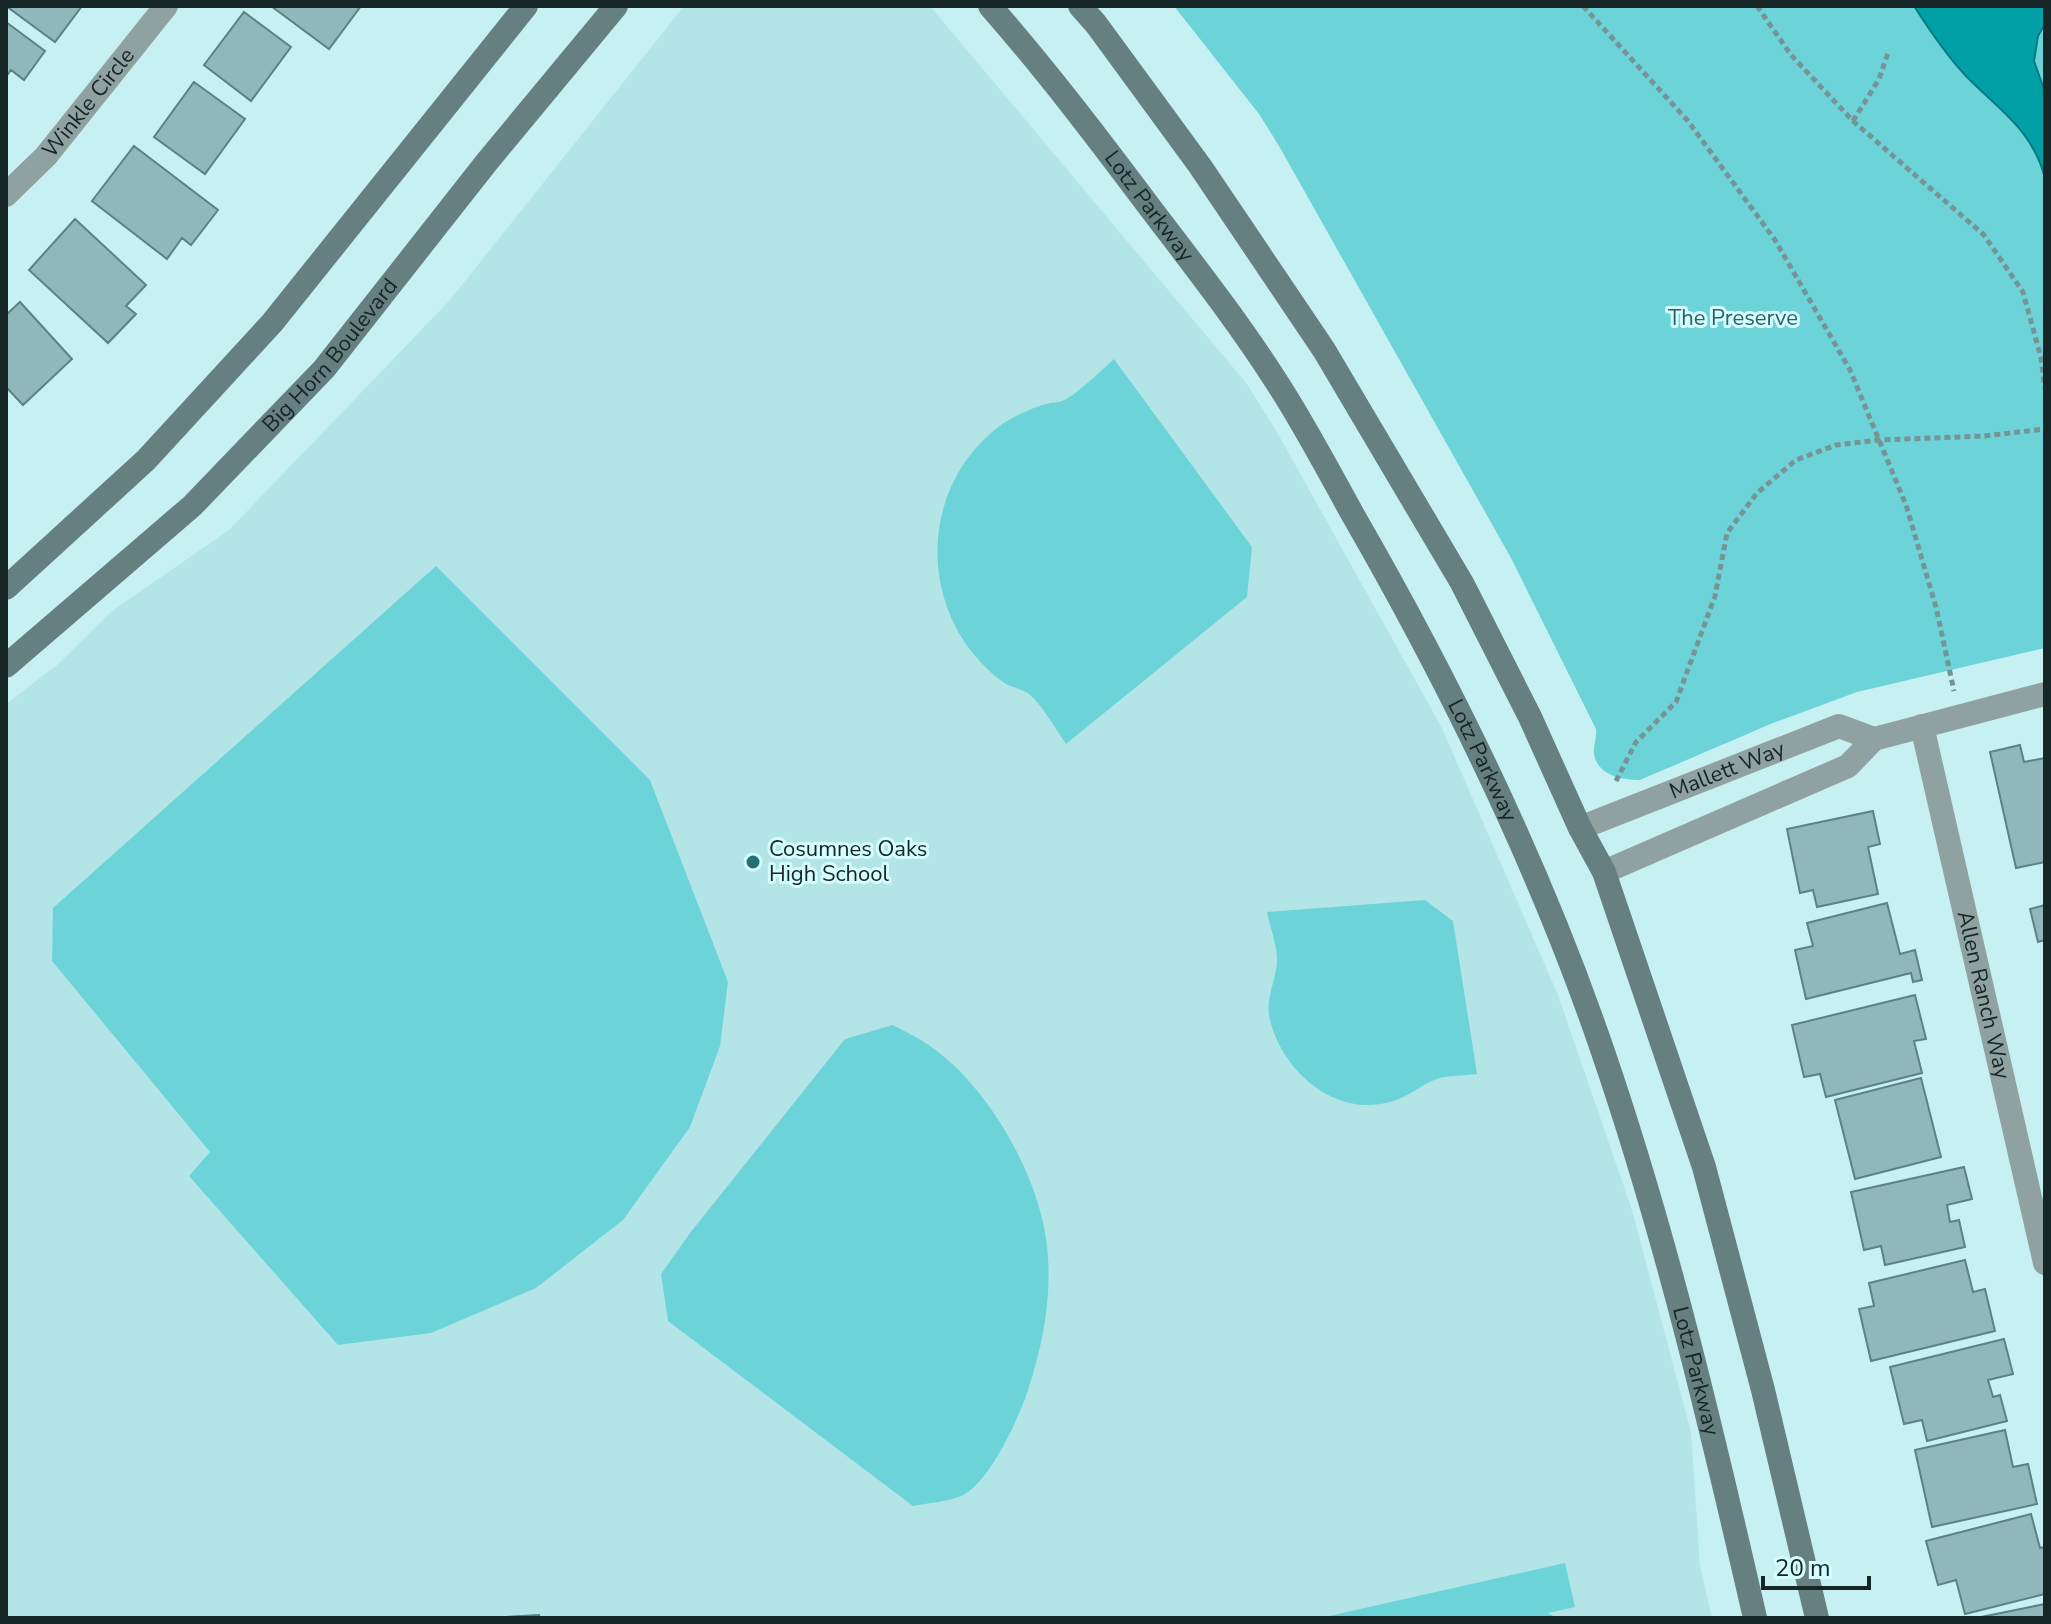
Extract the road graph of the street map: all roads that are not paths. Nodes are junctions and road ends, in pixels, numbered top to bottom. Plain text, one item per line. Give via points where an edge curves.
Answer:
1 (166, 6) edge
2 (526, 6) edge
3 (616, 6) edge
4 (990, 6) edge
5 (1080, 6) edge
6 (6, 195) edge
7 (6, 588) edge
8 (6, 666) edge
9 (2045, 694) edge
10 (1922, 726) junction
11 (1874, 739) junction
12 (1580, 828) junction
13 (1604, 872) junction
14 (2045, 1263) edge
15 (1755, 1618) edge
16 (1817, 1618) edge

1 - 6 street, Winkle Circle via 46,156
2 - 7 street via 272,323 146,460
3 - 8 street, Big Horn Boulevard via 324,369 192,506
4 - 15 street, Lotz Parkway via 1055,82 1278,384 1410,613 1476,744 1530,863 1595,1030 1647,1184
5 - 12 street via 1200,166 1324,350 1462,583
9 - 10 street, Mallett Way
10 - 11 street, Mallett Way
10 - 14 street, Allen Ranch Way
11 - 12 street, Mallett Way via 1839,726
11 - 13 street, Mallett Way via 1848,766
12 - 13 street
13 - 16 street via 1704,1167

